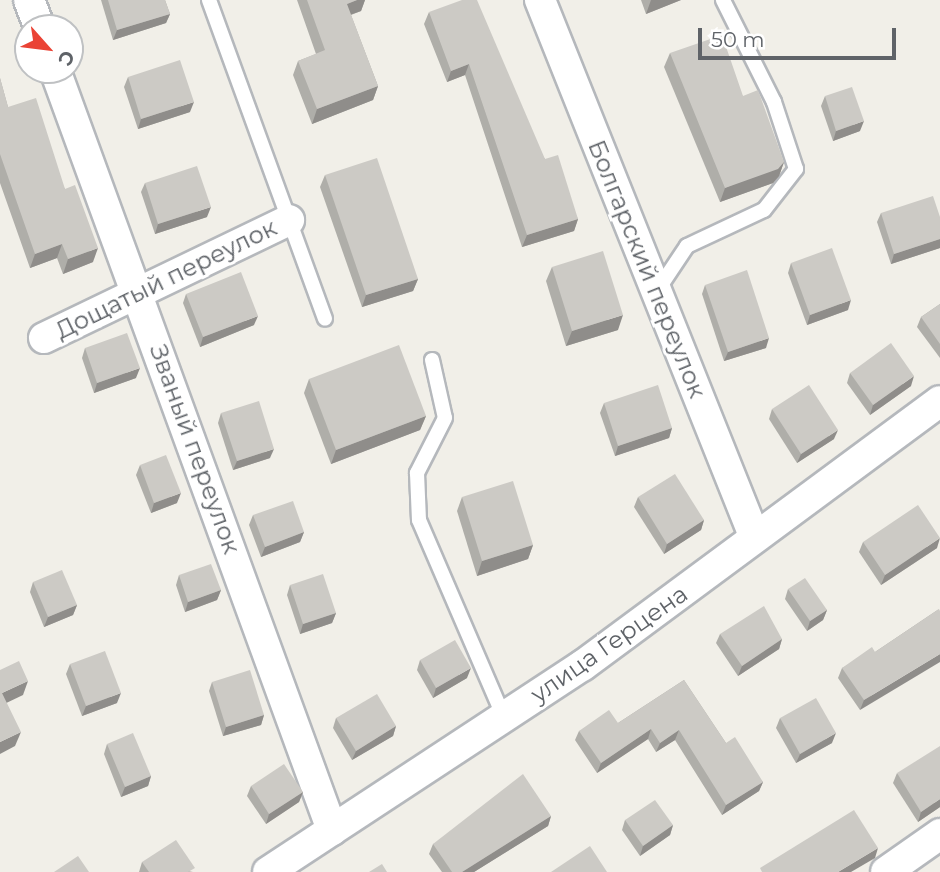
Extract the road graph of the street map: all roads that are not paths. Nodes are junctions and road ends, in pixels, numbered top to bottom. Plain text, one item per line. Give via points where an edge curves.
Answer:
1 (209, 0) edge
2 (540, 0) edge
3 (723, 0) edge
4 (60, 84) edge
5 (289, 220) junction
6 (136, 289) junction
7 (656, 292) junction
8 (325, 319) dead end
9 (44, 338) dead end
10 (432, 360) dead end
11 (940, 401) edge
12 (755, 538) junction
13 (504, 717) junction
14 (332, 830) junction
15 (940, 834) edge
16 (268, 872) edge
17 (886, 872) edge

1 - 5 lane
2 - 7 street, Болгарский переулок
3 - 7 lane via 774,103 796,169 764,211 687,246
4 - 6 street, Званый переулок
5 - 6 street, Дощатый переулок
5 - 8 lane
6 - 9 street, Дощатый переулок
6 - 14 street, Званый переулок
7 - 12 street, Болгарский переулок
10 - 13 lane via 445,418 417,473 419,520
11 - 12 street, улица Герцена
12 - 13 street, улица Герцена
13 - 14 street, улица Герцена
14 - 16 street, улица Герцена
15 - 17 street

